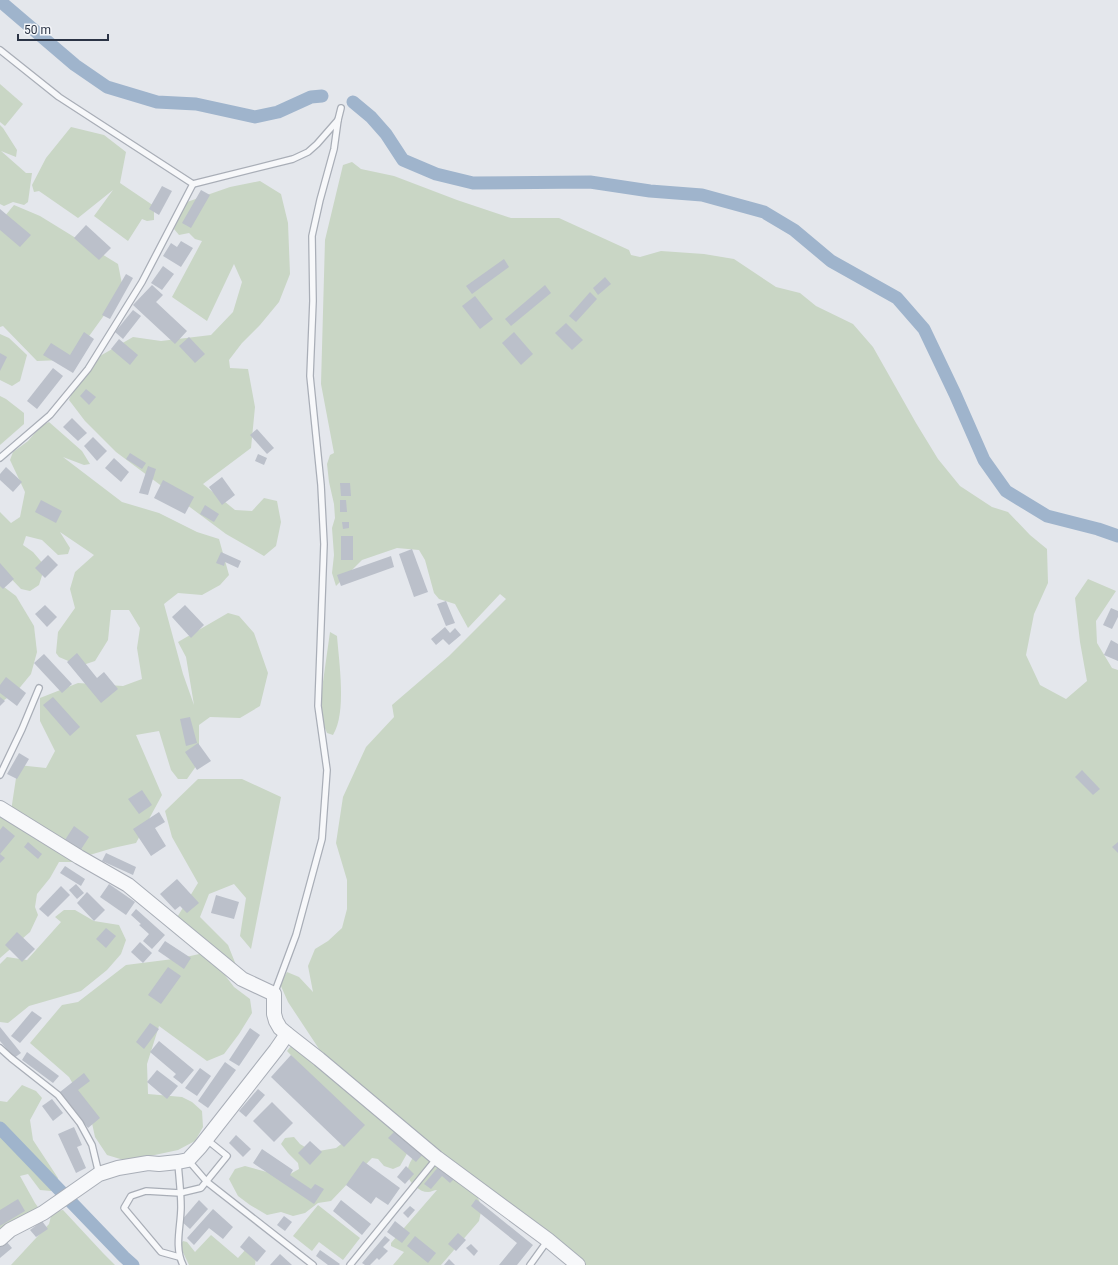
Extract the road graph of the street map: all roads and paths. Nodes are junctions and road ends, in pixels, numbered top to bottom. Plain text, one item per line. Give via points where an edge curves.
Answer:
1 (0, 50) edge
2 (340, 108) dead end
3 (338, 120) junction
4 (193, 184) junction
5 (0, 458) edge
6 (38, 688) dead end
7 (0, 775) edge
8 (0, 808) edge
9 (274, 994) junction
10 (287, 1034) junction
11 (0, 1048) edge
12 (206, 1139) junction
13 (437, 1158) junction
14 (183, 1161) junction
15 (99, 1174) junction
16 (207, 1182) junction
17 (180, 1193) junction
18 (0, 1239) edge
19 (548, 1240) junction
20 (179, 1257) junction
21 (183, 1265) edge
22 (313, 1265) edge
23 (350, 1265) edge
24 (530, 1265) edge
25 (578, 1265) edge

1 - 4 lane via 59,97
2 - 3 lane
3 - 4 lane via 308,152 293,159
3 - 9 lane via 334,149 312,236 310,376 324,544 318,706 327,770 322,839 296,935
4 - 5 lane via 142,282 88,369 50,415
6 - 7 lane
8 - 9 street via 79,858 128,885 242,979
9 - 10 street via 276,1022
10 - 12 street
10 - 13 street
11 - 15 lane via 58,1094 92,1145
12 - 14 street
12 - 16 lane via 227,1156
13 - 19 street
13 - 23 lane
14 - 15 street via 148,1163
14 - 16 lane
14 - 17 lane
15 - 18 street via 42,1213 10,1230
16 - 17 lane via 201,1188
16 - 22 lane
17 - 20 lane
17 - 20 lane via 146,1190 131,1196 124,1208 161,1252
19 - 24 lane
19 - 25 street
20 - 21 lane

